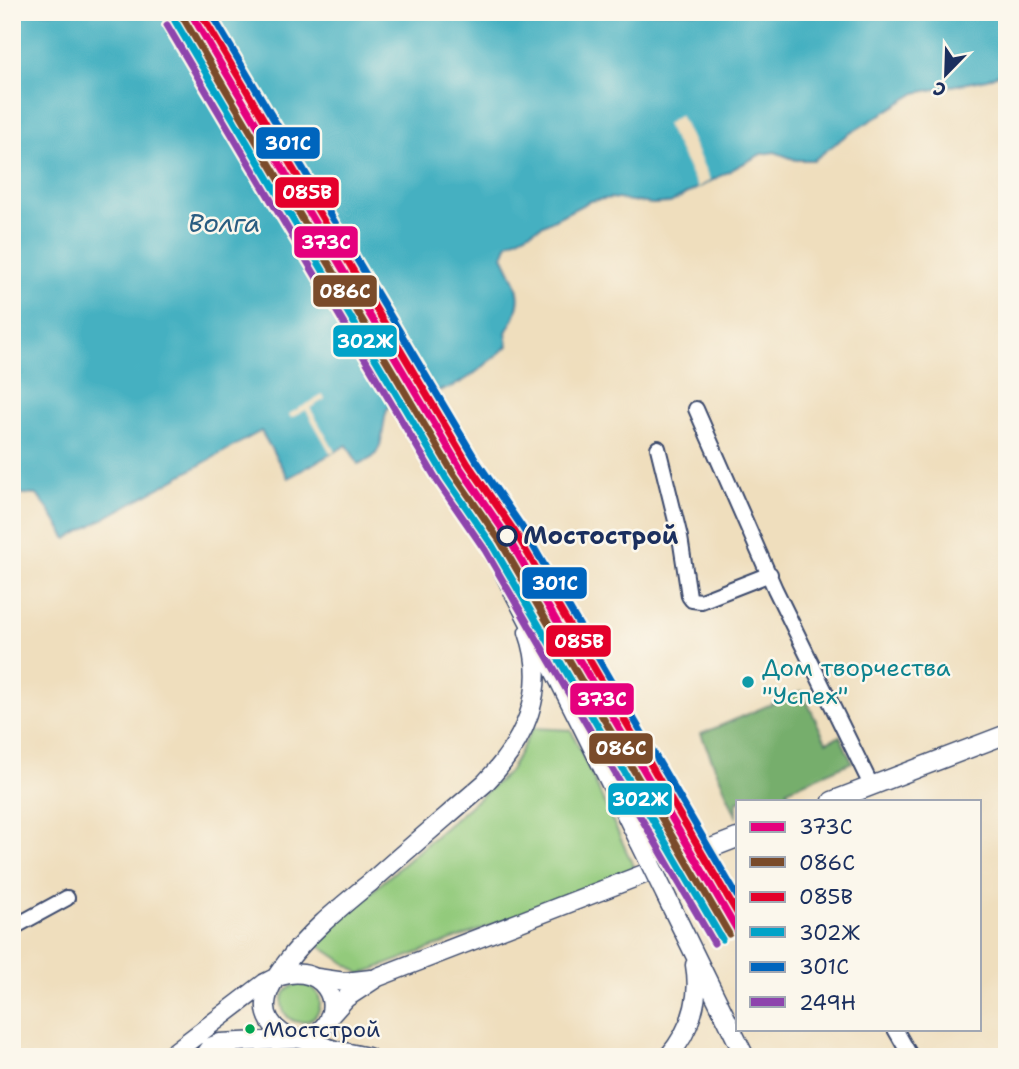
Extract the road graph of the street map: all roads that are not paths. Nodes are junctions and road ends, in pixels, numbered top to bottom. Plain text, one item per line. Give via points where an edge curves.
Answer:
1 (171, 12) edge
2 (181, 12) edge
3 (696, 409) dead end
4 (413, 412) junction
5 (658, 447) dead end
6 (769, 574) junction
7 (515, 596) junction
8 (1007, 734) edge
9 (871, 785) junction
10 (834, 800) edge
11 (736, 838) edge
12 (66, 898) dead end
13 (12, 928) edge
14 (689, 944) junction
15 (276, 977) junction
16 (378, 977) junction
17 (317, 978) junction
18 (329, 1017) junction
19 (896, 1030) edge
20 (299, 1039) junction
21 (220, 1043) junction
22 (169, 1057) edge
23 (203, 1057) edge
24 (368, 1057) edge
25 (668, 1057) edge
26 (744, 1057) edge
27 (911, 1057) edge

1 - 4 main road via 384,371
2 - 4 main road via 391,367
3 - 6 street
4 - 7 main road
5 - 6 street via 692,600 701,601
6 - 9 street
7 - 14 main road, bridge
7 - 15 main road via 534,663 532,704 517,743 485,783 319,925
8 - 9 main road
9 - 10 main road
11 - 16 main road
12 - 13 street
14 - 25 main road via 698,982 696,997 687,1028
14 - 26 main road
15 - 17 main road via 297,972
15 - 20 main road via 266,1011 275,1027
15 - 22 main road
16 - 17 main road via 353,982
16 - 18 main road via 346,998
17 - 18 main road via 331,999
18 - 20 main road via 319,1032
19 - 27 street
20 - 21 main road
20 - 24 main road
21 - 22 street
21 - 23 main road

